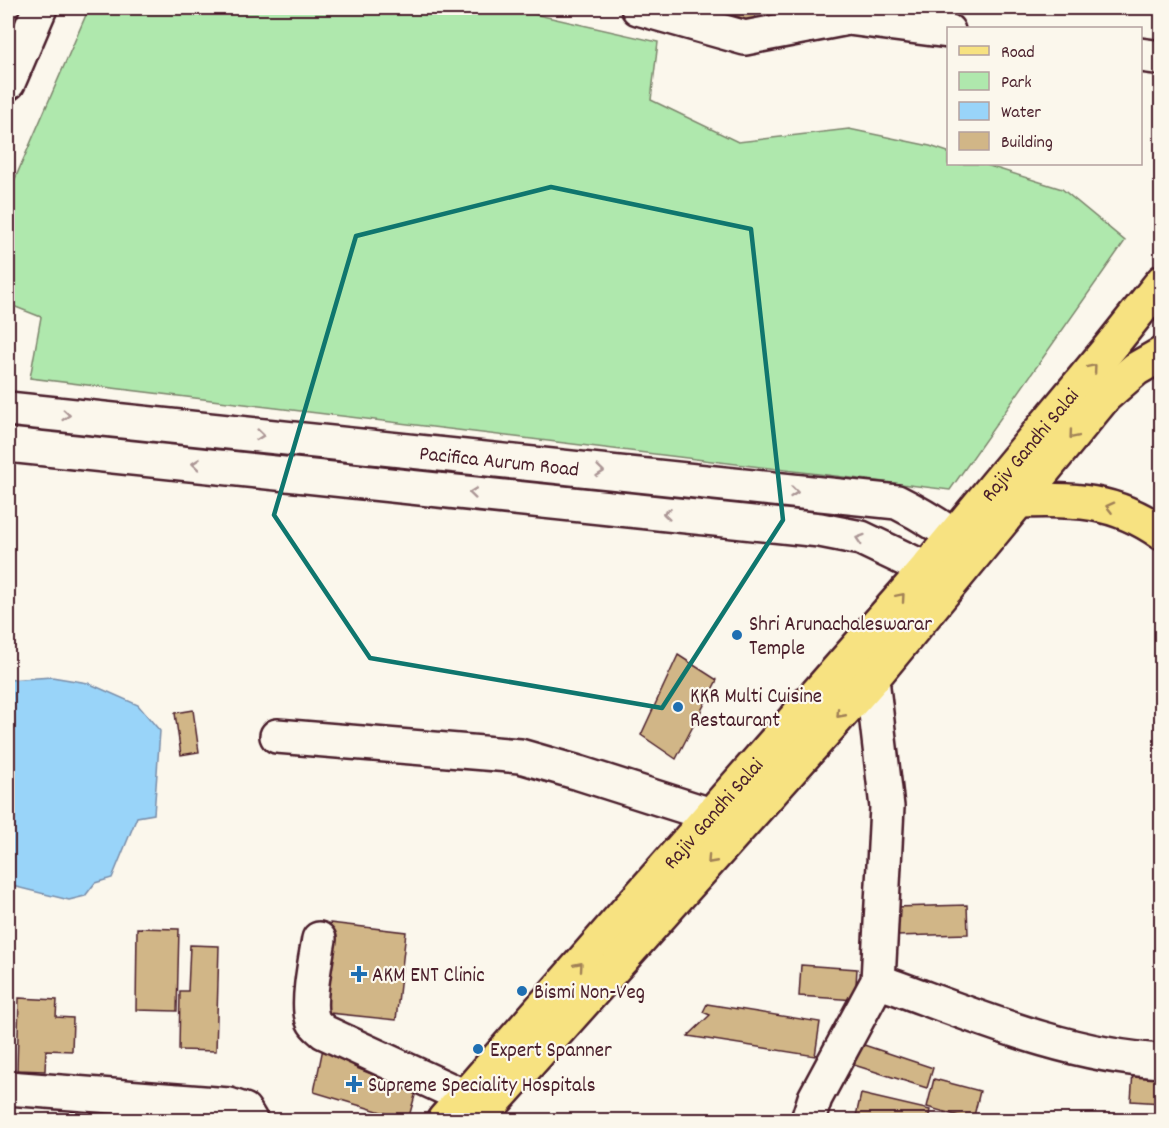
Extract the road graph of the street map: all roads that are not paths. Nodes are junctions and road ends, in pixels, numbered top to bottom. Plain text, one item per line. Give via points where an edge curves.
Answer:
1 (40, 8) edge
2 (638, 8) edge
3 (848, 13) edge
4 (947, 31) edge
5 (1142, 55) edge
6 (1161, 58) edge
7 (8, 83) edge
8 (1161, 282) edge
9 (1161, 292) edge
10 (1161, 298) edge
11 (1161, 354) edge
12 (8, 409) edge
13 (8, 445) edge
14 (1017, 501) junction
15 (1161, 533) edge
16 (964, 543) junction
17 (937, 577) junction
18 (872, 679) junction
19 (277, 736) dead end
20 (711, 815) junction
21 (319, 939) dead end
22 (878, 981) junction
23 (1161, 1061) edge
24 (8, 1088) edge
25 (472, 1108) edge
26 (250, 1120) edge
27 (444, 1120) edge
28 (808, 1120) edge

1 - 7 street
2 - 3 street via 745,38
3 - 4 street
5 - 6 street
16 -> 8 main road, Rajiv Gandhi Salai
9 - 10 main road
11 -> 14 main road, Rajiv Gandhi Salai via 1105,396
12 -> 16 street, Pacifica Aurum Road via 897,502
17 -> 13 street, Pacifica Aurum Road via 861,538 820,530
15 -> 14 main road via 1120,510 1084,501
14 - 16 main road, Rajiv Gandhi Salai
16 - 17 main road, Rajiv Gandhi Salai
17 - 18 main road, Rajiv Gandhi Salai
20 -> 17 main road, Rajiv Gandhi Salai
18 - 22 street via 887,807
18 -> 25 main road, Rajiv Gandhi Salai
19 - 20 street via 520,756
25 -> 20 main road, Rajiv Gandhi Salai
21 - 25 street via 310,1007 317,1026
22 - 23 street via 1027,1035 1129,1059
22 - 28 street via 815,1098
24 - 26 street via 229,1105 244,1110
25 - 27 main road, Rajiv Gandhi Salai

